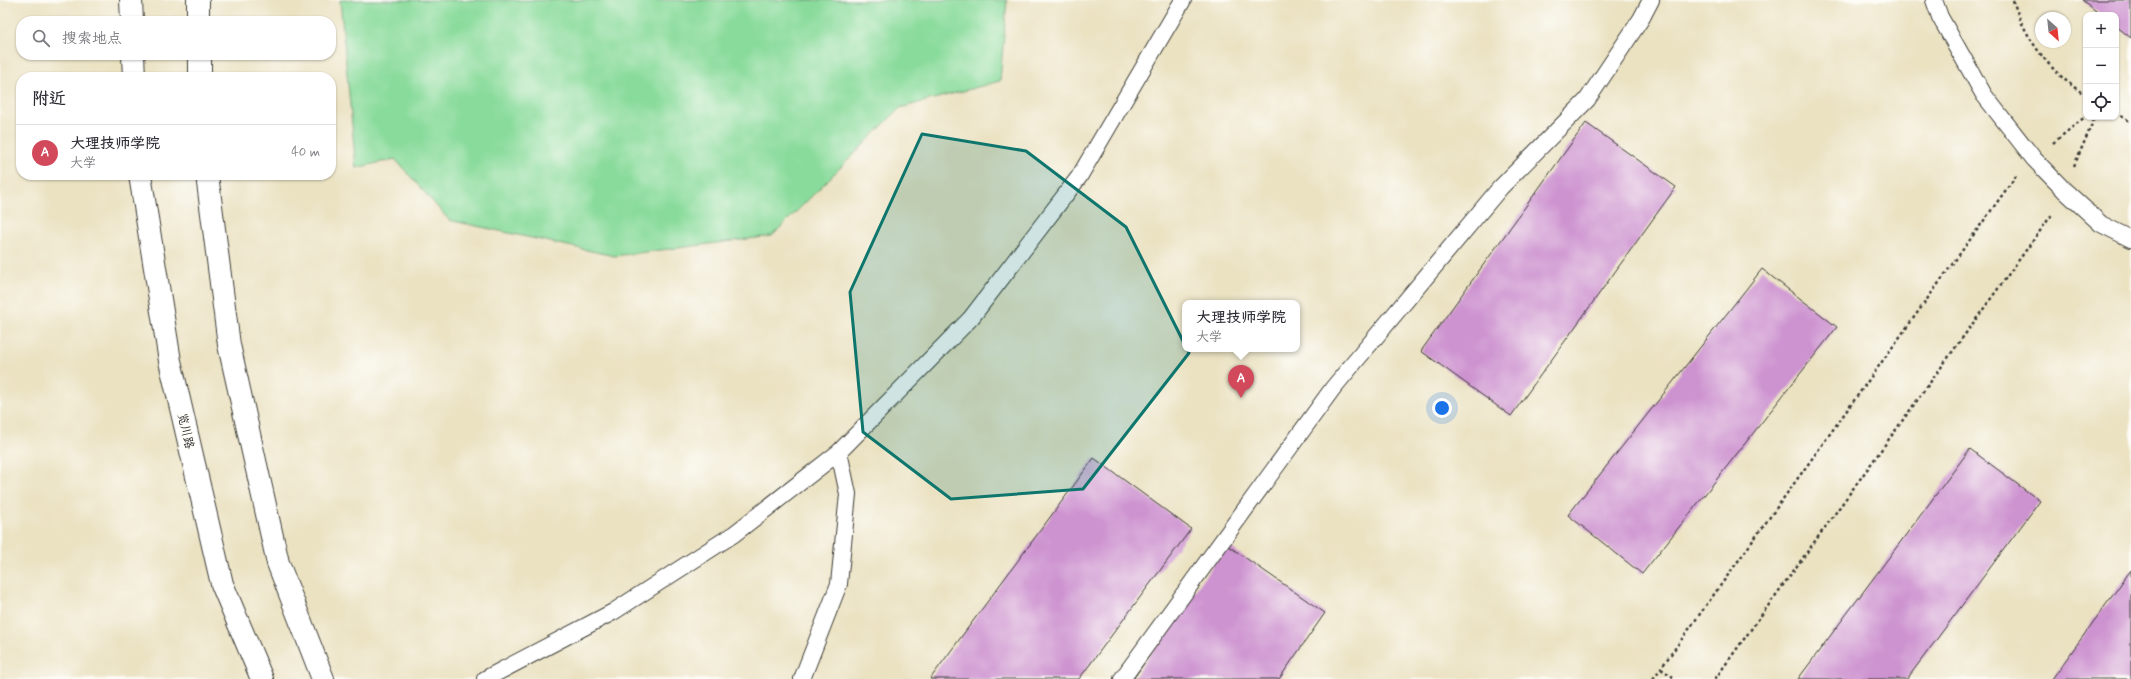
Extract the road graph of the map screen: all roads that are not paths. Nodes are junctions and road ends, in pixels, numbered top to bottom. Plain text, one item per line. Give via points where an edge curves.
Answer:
1 (131, 0) edge
2 (198, 0) edge
3 (1183, 0) edge
4 (1651, 0) edge
5 (1934, 0) edge
6 (132, 16) edge
7 (198, 16) edge
8 (133, 60) edge
9 (200, 60) edge
10 (134, 72) edge
11 (200, 72) edge
12 (141, 180) edge
13 (208, 180) edge
14 (2131, 239) edge
15 (839, 452) junction
16 (262, 679) edge
17 (323, 679) edge
18 (485, 679) edge
19 (802, 679) edge
20 (1122, 679) edge

1 - 6 street
2 - 7 street
3 - 15 lane via 1074,184 971,318
4 - 20 lane via 1587,100 1500,188 1333,388
5 - 14 lane via 1940,17 1984,95 2034,159 2102,224
8 - 10 street
9 - 11 street
12 - 16 street, 览川路 via 170,361 222,584
13 - 17 street via 229,345 278,563
15 - 18 lane via 734,534 613,612
15 - 19 lane via 848,494 839,584

